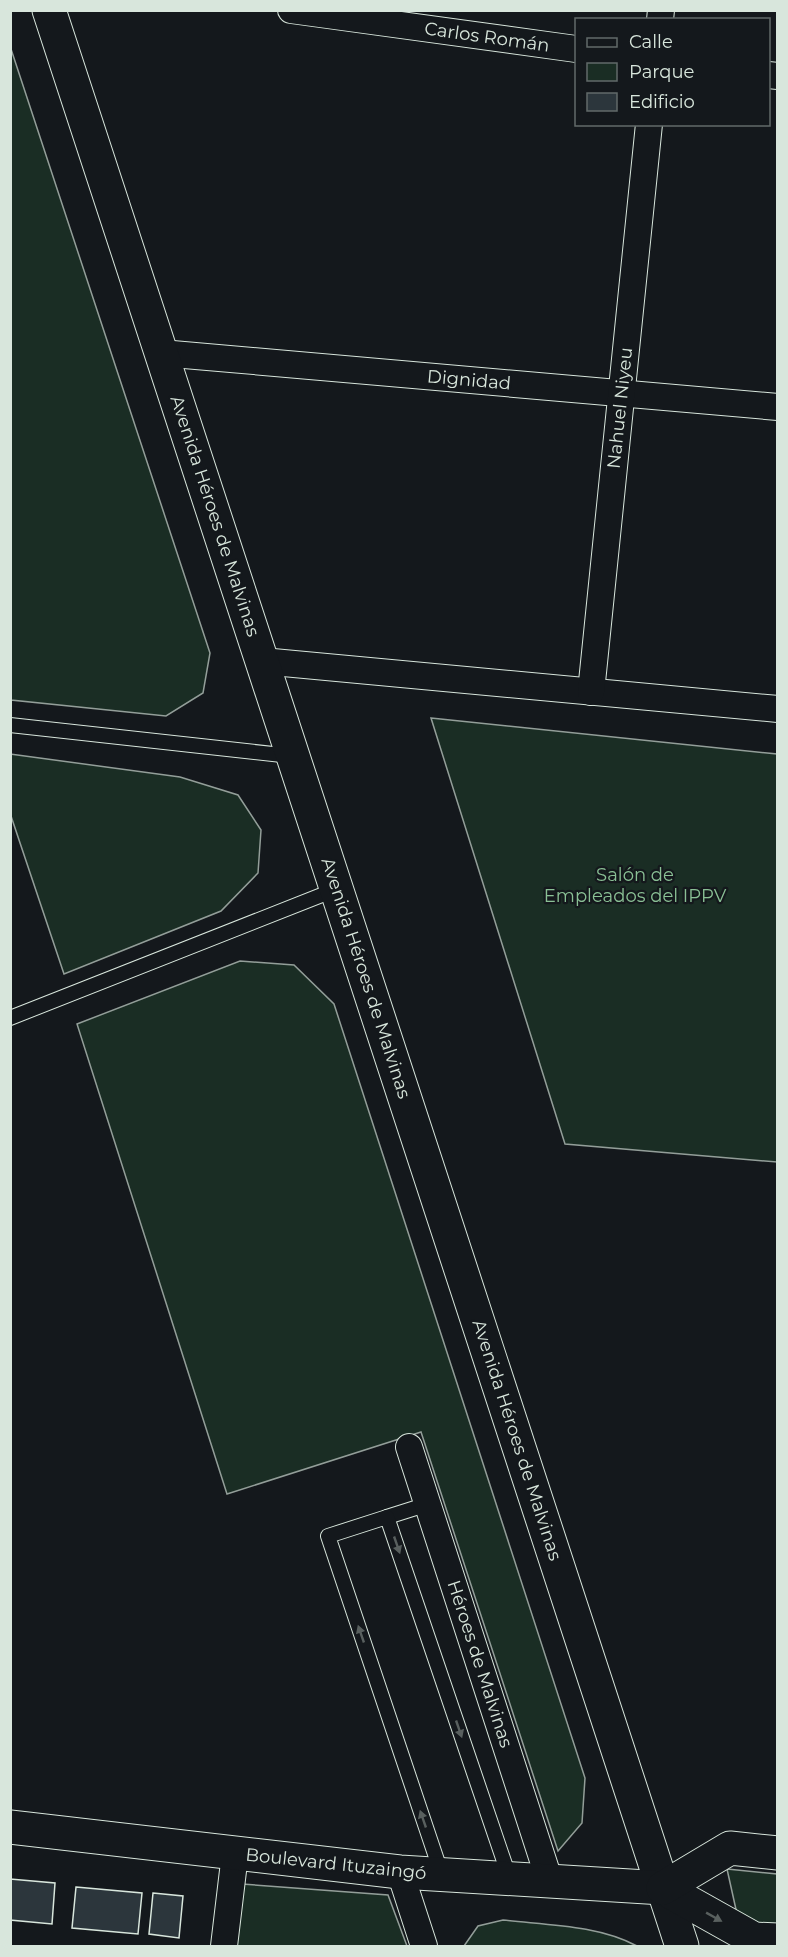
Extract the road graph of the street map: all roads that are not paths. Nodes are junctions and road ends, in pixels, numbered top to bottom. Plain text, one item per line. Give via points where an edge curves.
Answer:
1 (49, 10) edge
2 (291, 10) edge
3 (575, 49) edge
4 (649, 126) edge
5 (161, 353) junction
6 (622, 393) junction
7 (777, 407) edge
8 (262, 661) junction
9 (591, 692) junction
10 (777, 709) edge
11 (10, 725) edge
12 (294, 756) junction
13 (337, 889) junction
14 (10, 1018) edge
15 (409, 1447) dead end
16 (428, 1504) junction
17 (387, 1517) junction
18 (10, 1827) edge
19 (777, 1853) edge
20 (235, 1854) junction
21 (400, 1872) junction
22 (442, 1875) junction
23 (510, 1879) junction
24 (550, 1882) junction
25 (663, 1888) junction
26 (777, 1940) edge
27 (224, 1947) edge
28 (424, 1947) edge
29 (682, 1947) edge

1 - 5 main road, Avenida Héroes de Malvinas
2 - 3 street, Carlos Román
4 - 6 street, Nahuel Niyeu
5 - 6 street, Dignidad
5 - 8 main road, Avenida Héroes de Malvinas
6 - 7 street, Dignidad
6 - 9 street, Nahuel Niyeu
8 - 9 street
8 - 12 main road, Avenida Héroes de Malvinas
9 - 10 street
11 - 12 lane
12 - 13 main road, Avenida Héroes de Malvinas
13 - 14 lane
13 - 25 main road, Avenida Héroes de Malvinas
15 - 16 street, Héroes de Malvinas
16 - 17 lane
16 - 24 street, Héroes de Malvinas
22 -> 17 lane via 328,1536
17 -> 23 lane
18 - 20 main road, Boulevard Ituzaingó
19 - 25 main road via 730,1848
20 - 21 main road, Boulevard Ituzaingó
20 - 27 street
21 - 22 main road, Boulevard Ituzaingó
21 - 28 street
22 - 23 main road, Boulevard Ituzaingó
23 - 24 main road, Boulevard Ituzaingó
24 - 25 main road, Boulevard Ituzaingó
25 -> 26 main road, Boulevard Ituzaingó via 754,1939
25 - 29 main road, Avenida Héroes de Malvinas

